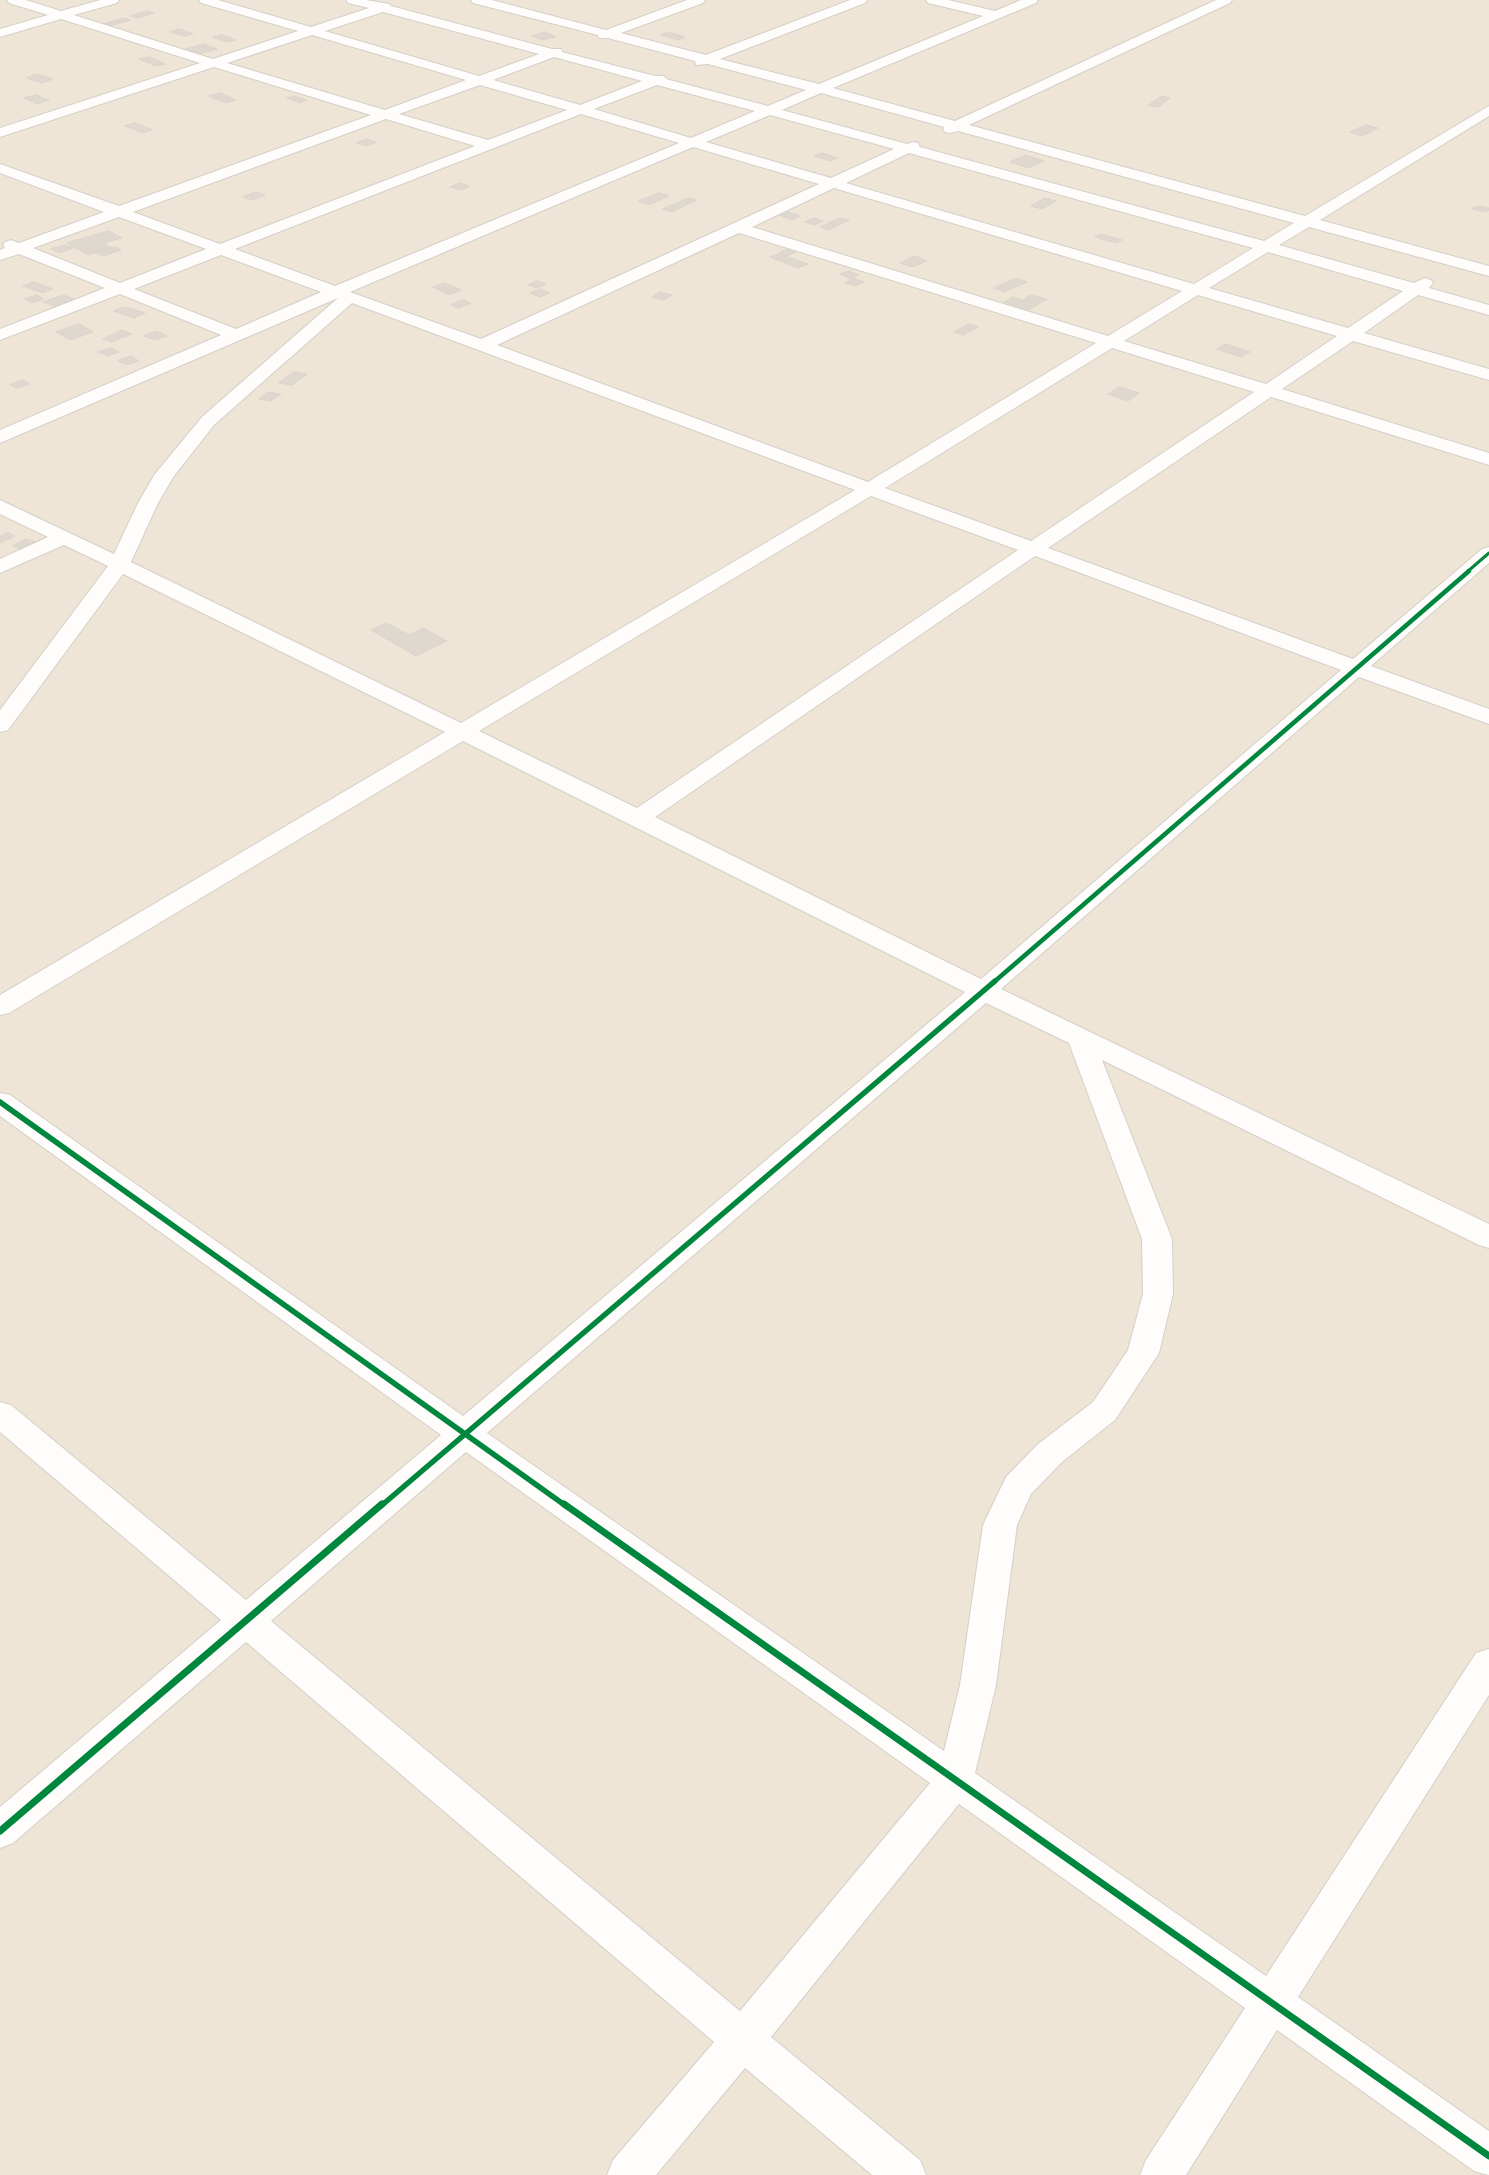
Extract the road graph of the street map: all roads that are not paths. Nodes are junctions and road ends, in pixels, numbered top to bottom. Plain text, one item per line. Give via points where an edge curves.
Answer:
1 (13, 0) edge
2 (113, 0) edge
3 (205, 0) edge
4 (352, 0) edge
5 (408, 0) edge
6 (477, 0) edge
7 (699, 0) edge
8 (861, 0) edge
9 (932, 0) edge
10 (1032, 0) edge
11 (1226, 0) edge
12 (382, 8) junction
13 (62, 15) junction
14 (996, 15) junction
15 (312, 31) junction
16 (0, 33) edge
17 (608, 33) junction
18 (552, 53) junction
19 (705, 61) junction
20 (213, 63) junction
21 (480, 80) junction
22 (655, 80) junction
23 (820, 89) junction
24 (581, 109) junction
25 (768, 110) junction
26 (1489, 110) edge
27 (383, 115) junction
28 (956, 126) junction
29 (0, 133) edge
30 (694, 142) junction
31 (488, 145) junction
32 (907, 149) junction
33 (0, 168) edge
34 (834, 182) junction
35 (118, 212) junction
36 (1305, 222) junction
37 (737, 227) junction
38 (0, 240) edge
39 (1264, 246) junction
40 (19, 248) junction
41 (221, 250) junction
42 (0, 255) edge
43 (1455, 262) junction
44 (1489, 271) edge
45 (121, 288) junction
46 (1196, 288) junction
47 (1414, 289) junction
48 (342, 295) junction
49 (1489, 310) edge
50 (1350, 334) junction
51 (0, 335) edge
52 (236, 335) junction
53 (1107, 342) junction
54 (481, 346) junction
55 (1489, 375) edge
56 (1268, 391) junction
57 (0, 437) edge
58 (1489, 459) edge
59 (871, 488) junction
60 (0, 506) edge
61 (64, 538) junction
62 (1034, 548) junction
63 (1489, 553) edge
64 (120, 564) junction
65 (0, 567) edge
66 (1357, 669) junction
67 (1489, 717) edge
68 (0, 725) edge
69 (462, 732) junction
70 (638, 818) junction
71 (983, 991) junction
72 (0, 1007) edge
73 (1080, 1038) junction
74 (0, 1102) edge
75 (1489, 1238) edge
76 (0, 1414) edge
77 (464, 1434) junction
78 (247, 1620) junction
79 (1489, 1664) edge
80 (956, 1781) junction
81 (0, 1831) edge
82 (1271, 2004) junction
83 (742, 2040) junction
84 (1489, 2156) edge
85 (628, 2175) edge
86 (905, 2175) edge
87 (1161, 2175) edge

1 - 13 street
2 - 13 street
3 - 15 street
4 - 12 street
5 - 12 street
6 - 17 street
7 - 17 street
8 - 19 street
9 - 14 street
10 - 14 street
11 - 28 street
12 - 15 street
12 - 18 street
13 - 16 street
13 - 20 street
14 - 23 street
15 - 20 street
15 - 21 street
17 - 18 street
17 - 19 street
18 - 21 street
18 - 22 street
19 - 22 street
19 - 23 street
20 - 27 street
20 - 29 street
21 - 24 street
21 - 27 street
22 - 24 street
22 - 25 street
23 - 25 street
23 - 28 street
24 - 30 street
24 - 31 street
25 - 30 street
25 - 32 street
26 - 36 street
27 - 31 street
27 - 35 street
28 - 32 street
28 - 36 street
30 - 34 street
30 - 48 street
31 - 41 street
32 - 34 street
32 - 39 street
33 - 35 street
34 - 37 street
34 - 46 street
35 - 40 street
35 - 41 street
36 - 39 street
36 - 43 street
37 - 53 street
37 - 54 street
38 - 40 street
39 - 46 street
39 - 47 street
40 - 42 street
40 - 45 street
41 - 45 street
41 - 48 street
43 - 44 street
43 - 47 street
45 - 51 street
45 - 52 street
46 - 50 street
46 - 53 street
47 - 49 street
47 - 50 street
48 - 52 street
48 - 54 street
48 - 64 street via 208,421 165,474
50 - 55 street
50 - 56 street
52 - 57 street
53 - 56 street
53 - 59 street
54 - 59 street
56 - 58 street
56 - 62 street
59 - 62 street
59 - 69 street
60 - 61 street
61 - 64 street
61 - 65 street
62 - 66 street
62 - 70 street
63 - 66 street
64 - 68 street
64 - 69 street
66 - 67 street
66 - 71 street
69 - 70 street
69 - 72 street
70 - 71 street
71 - 73 street
71 - 77 street
73 - 75 street
73 - 80 street via 1157,1239 1158,1294 1142,1353 1104,1411 1050,1453 1018,1486 1000,1525 978,1685
74 - 77 street
76 - 78 street
77 - 78 street
77 - 80 street
78 - 81 street
78 - 83 street
79 - 82 street
80 - 82 street
80 - 83 street
82 - 84 street
82 - 87 street
83 - 85 street
83 - 86 street

